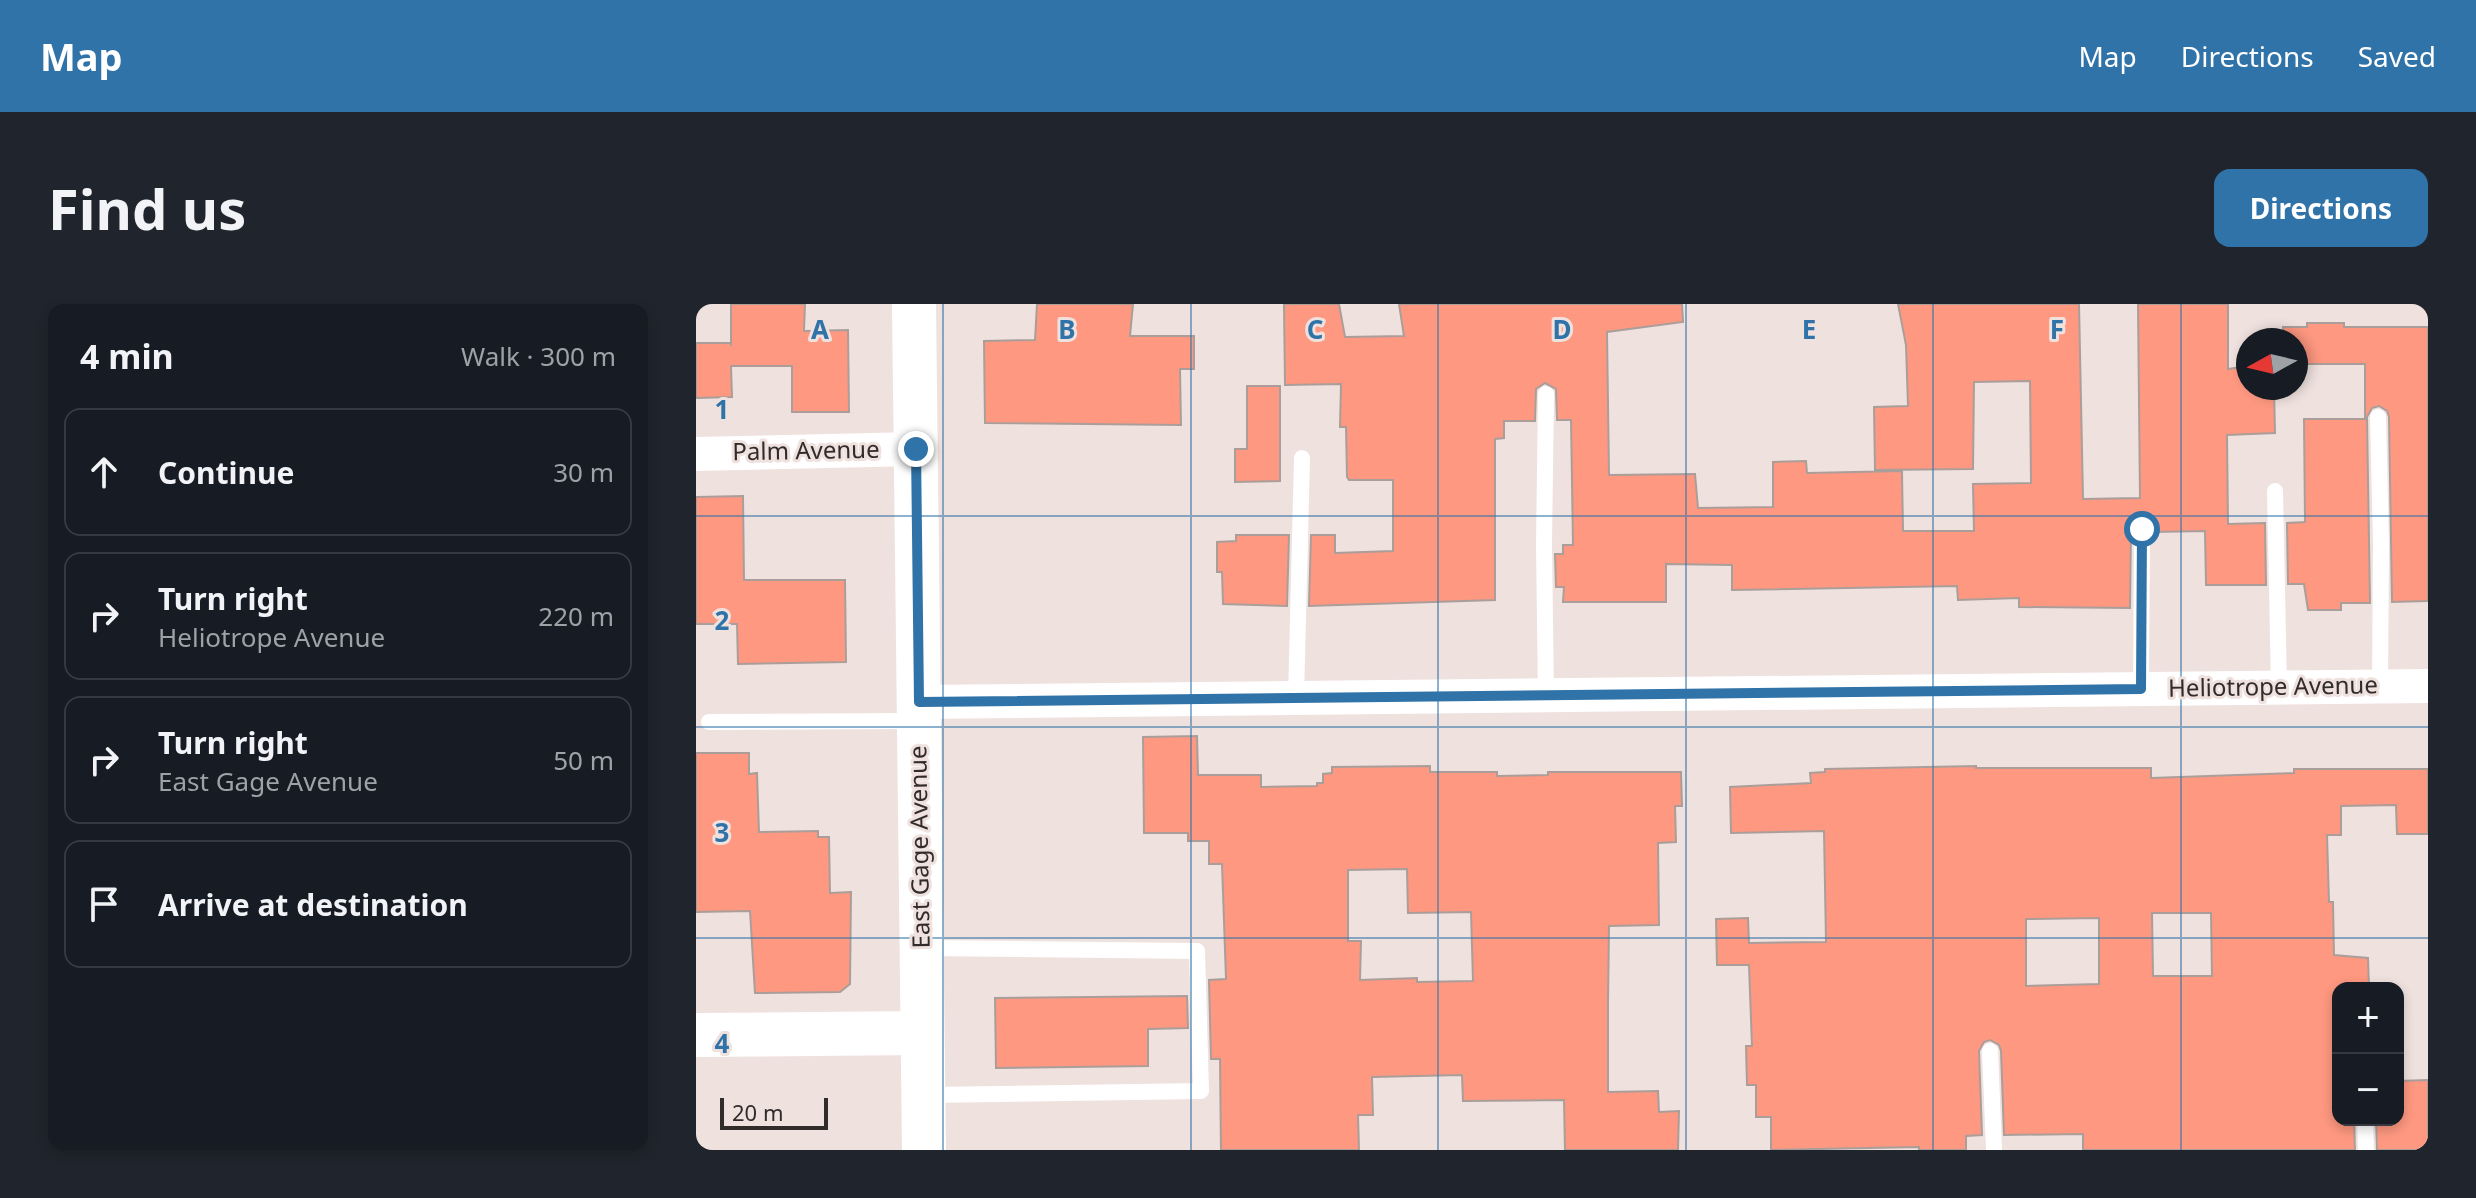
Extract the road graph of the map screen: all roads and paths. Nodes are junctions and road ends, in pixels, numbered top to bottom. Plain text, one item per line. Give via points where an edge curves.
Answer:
1 (914, 304) edge
2 (1546, 394) dead end
3 (2378, 417) dead end
4 (916, 449) junction
5 (696, 454) edge
6 (1302, 458) dead end
7 (2275, 491) dead end
8 (2142, 529) dead end
9 (2380, 686) junction
10 (2428, 686) edge
11 (2279, 687) junction
12 (2141, 689) junction
13 (1546, 695) junction
14 (1296, 698) junction
15 (919, 711) junction
16 (709, 722) dead end
17 (921, 948) junction
18 (922, 1033) junction
19 (696, 1035) edge
20 (1990, 1051) dead end
21 (923, 1095) junction
22 (2365, 1126) edge
23 (924, 1150) edge
24 (1994, 1150) edge
25 (2366, 1150) edge

1 - 4 main road, East Gage Avenue
2 - 13 lane
3 - 9 lane
4 - 5 street, Palm Avenue
4 - 15 main road, East Gage Avenue
6 - 14 lane
7 - 11 lane
8 - 12 lane
9 - 10 street, Heliotrope Avenue
9 - 11 street, Heliotrope Avenue
11 - 12 street, Heliotrope Avenue
12 - 13 street, Heliotrope Avenue
13 - 14 street, Heliotrope Avenue
14 - 15 street, Heliotrope Avenue
15 - 16 lane
15 - 17 main road, East Gage Avenue
17 - 18 main road, East Gage Avenue
17 - 21 lane via 1197,951 1201,1091
18 - 19 main road
18 - 21 main road, East Gage Avenue
20 - 24 lane
21 - 23 main road, East Gage Avenue
22 - 25 lane

